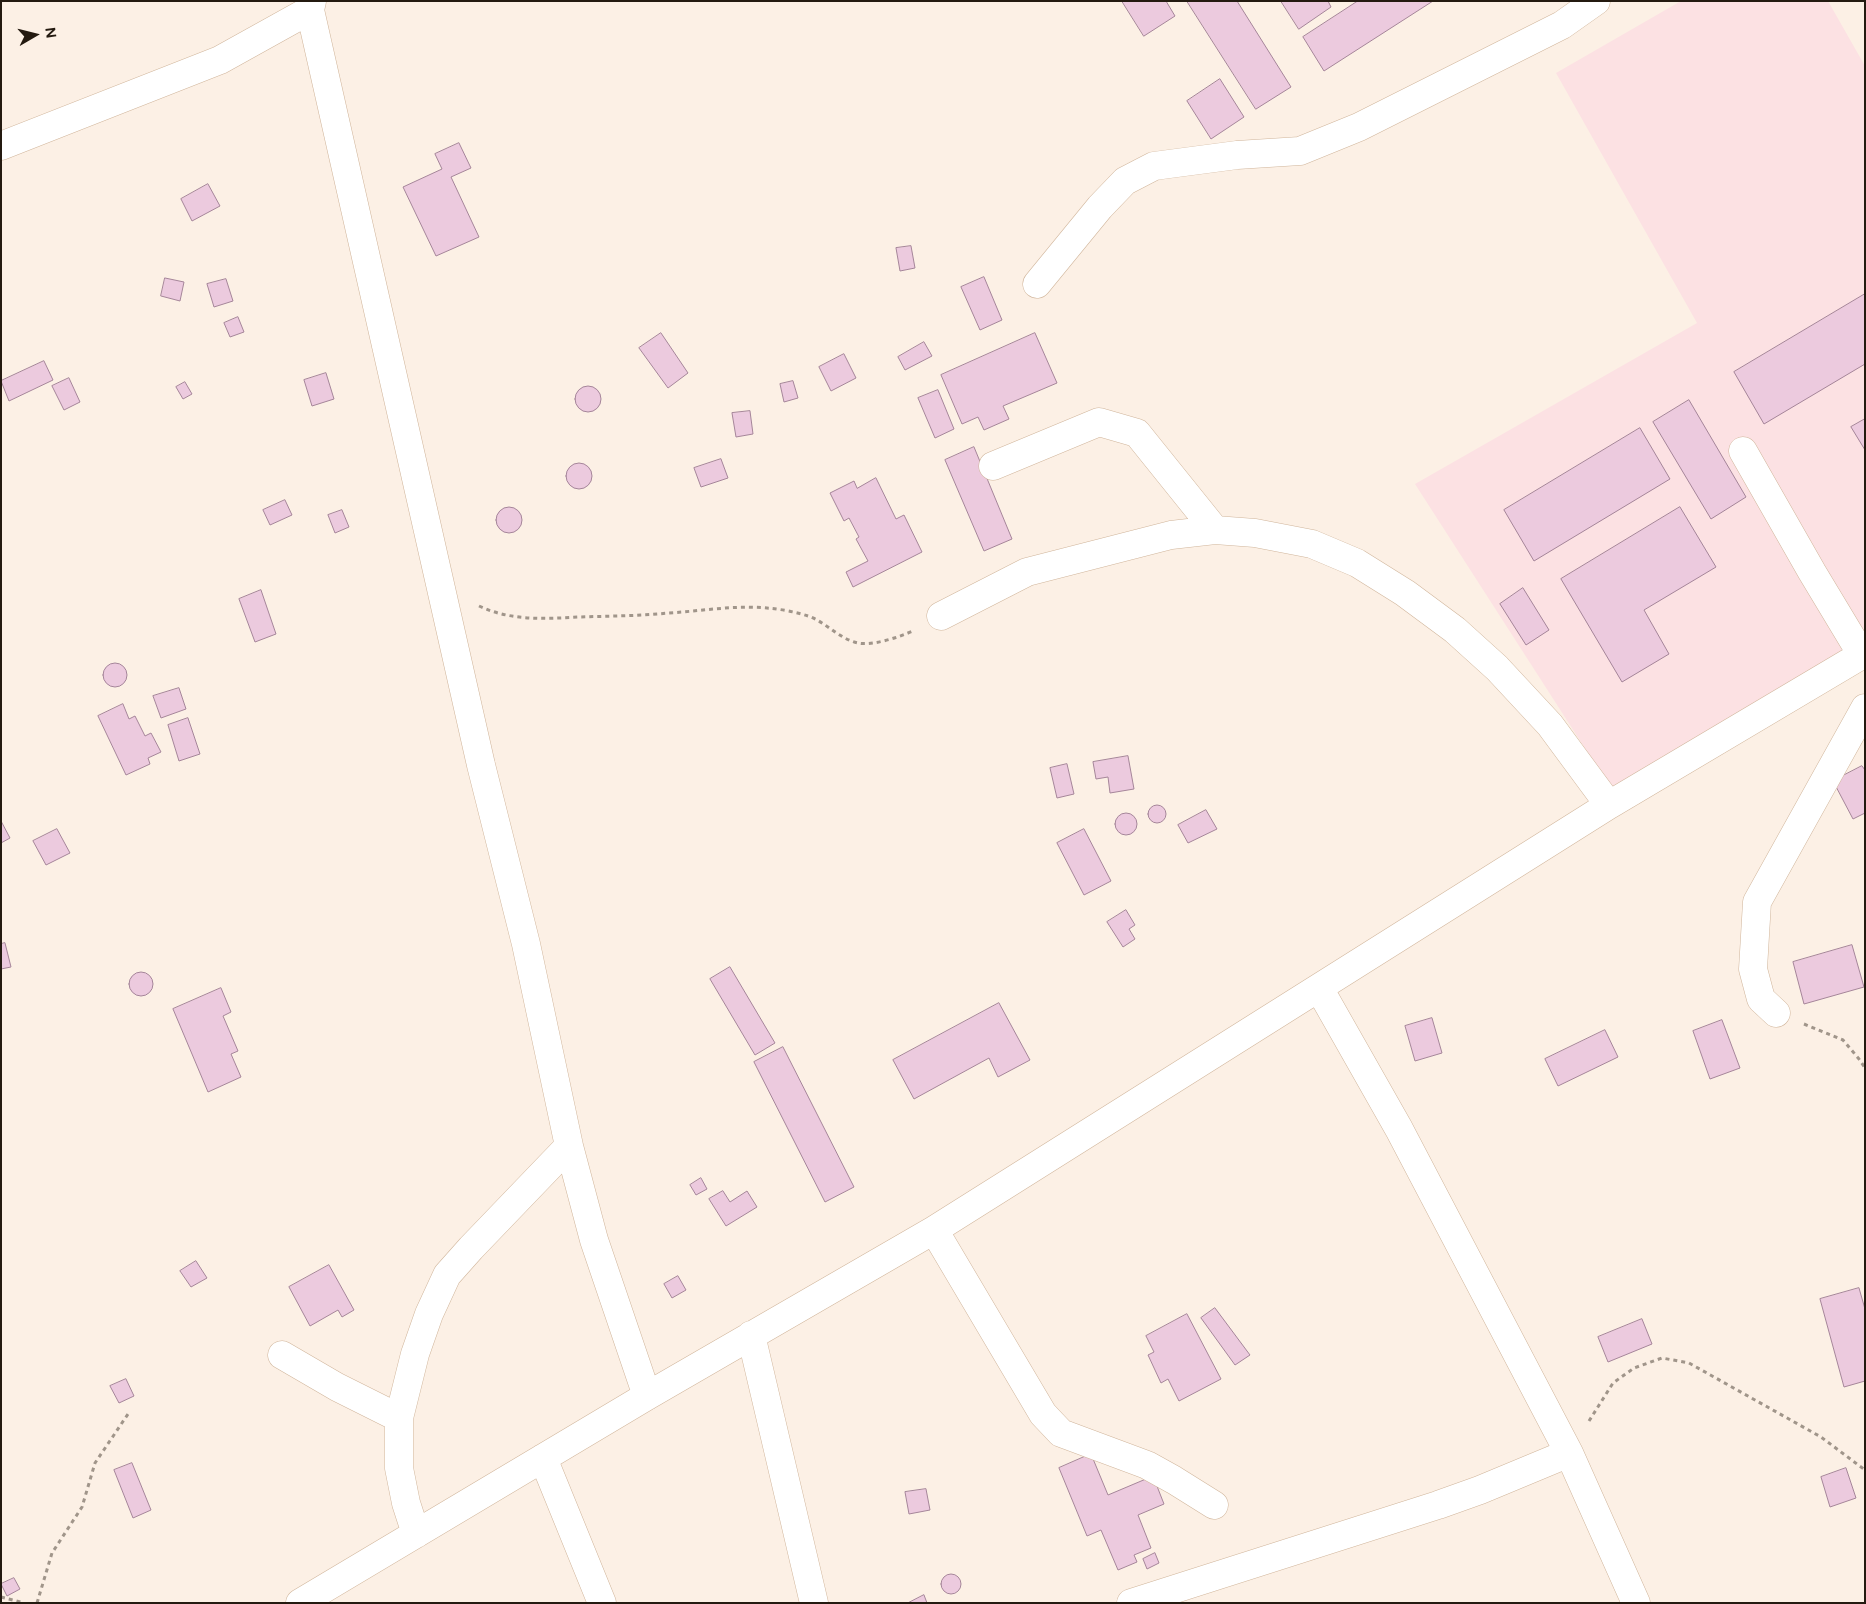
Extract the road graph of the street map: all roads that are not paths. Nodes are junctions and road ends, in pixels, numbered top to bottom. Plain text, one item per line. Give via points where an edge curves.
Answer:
1 (1596, 1) edge
2 (311, 5) edge
3 (1, 146) edge
4 (1037, 284) dead end
5 (1744, 451) dead end
6 (993, 466) dead end
7 (1215, 530) junction
8 (941, 616) road end
9 (1864, 654) edge
10 (1865, 708) edge
11 (1609, 805) junction
12 (1319, 988) junction
13 (1776, 1013) road end
14 (569, 1146) junction
15 (934, 1230) junction
16 (751, 1335) junction
17 (282, 1355) dead end
18 (647, 1396) junction
19 (399, 1418) junction
20 (1569, 1453) junction
21 (543, 1458) junction
22 (1214, 1505) dead end
23 (416, 1534) junction
24 (300, 1603) edge
25 (602, 1603) edge
26 (814, 1603) edge
27 (1131, 1603) edge
28 (1636, 1603) edge

1 - 4 street via 1562,25 1358,127 1300,151 1154,166 1125,181
2 - 3 street via 220,60
2 - 14 street via 438,580 526,944
5 - 9 street via 1812,572
6 - 7 street via 1099,422 1137,433
7 - 8 street via 1171,535 1027,572
7 - 11 street via 1255,533 1312,544 1357,564 1406,593 1456,630 1497,668 1550,725
9 - 11 street
10 - 13 street via 1757,902 1753,969 1761,999
11 - 12 street
12 - 15 street
12 - 20 street via 1399,1129
14 - 18 street via 594,1240
14 - 19 street via 447,1275 415,1354
15 - 16 street
15 - 22 street via 1043,1414 1062,1433 1147,1465
16 - 18 street
16 - 26 street
17 - 19 street
18 - 21 street
19 - 23 street via 399,1468
20 - 27 street via 1438,1505
20 - 28 street
21 - 23 street
21 - 25 street
23 - 24 street

